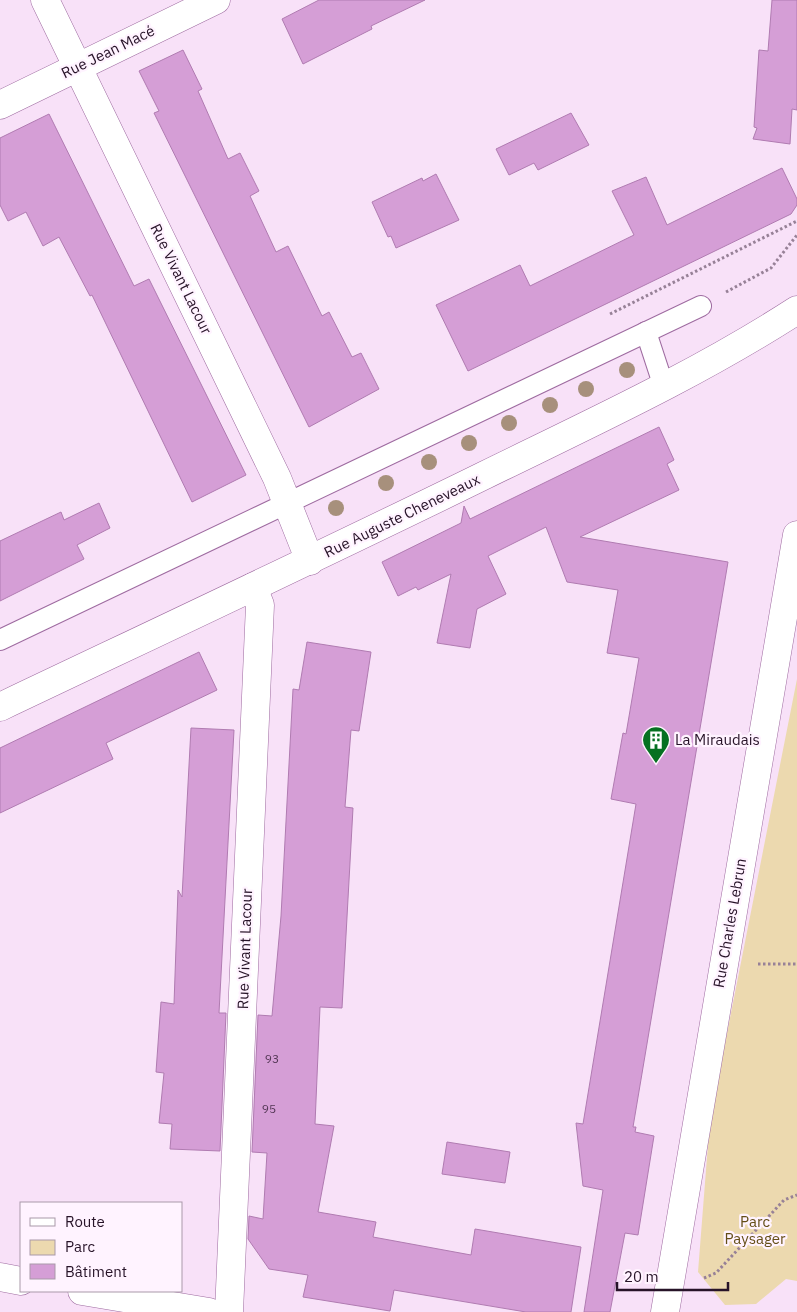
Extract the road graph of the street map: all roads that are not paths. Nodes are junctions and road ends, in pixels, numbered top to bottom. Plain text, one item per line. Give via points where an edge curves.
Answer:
1 (45, 0) edge
2 (216, 0) edge
3 (78, 67) junction
4 (0, 105) edge
5 (701, 306) road end
6 (797, 310) edge
7 (646, 332) junction
8 (664, 387) junction
9 (287, 502) junction
10 (797, 535) edge
11 (310, 561) junction
12 (253, 586) junction
13 (0, 640) edge
14 (0, 707) edge
15 (0, 1277) edge
16 (20, 1281) edge
17 (88, 1292) edge
18 (209, 1312) edge
19 (229, 1312) edge
20 (665, 1312) edge

1 - 3 street, Rue Vivant Lacour
2 - 3 street, Rue Jean Macé
3 - 4 street, Rue Jean Macé
3 - 9 street, Rue Vivant Lacour
5 - 7 lane
6 - 8 street, Rue Auguste Cheneveaux via 735,350
7 - 8 lane
7 - 9 lane
8 - 11 street, Rue Auguste Cheneveaux
9 - 11 street, Rue Vivant Lacour
9 - 13 lane
10 - 20 street, Rue Charles Lebrun
11 - 12 street, Rue Auguste Cheneveaux
12 - 14 street, Rue Auguste Cheneveaux
12 - 19 street, Rue Vivant Lacour via 260,605
15 - 16 street
17 - 18 street

